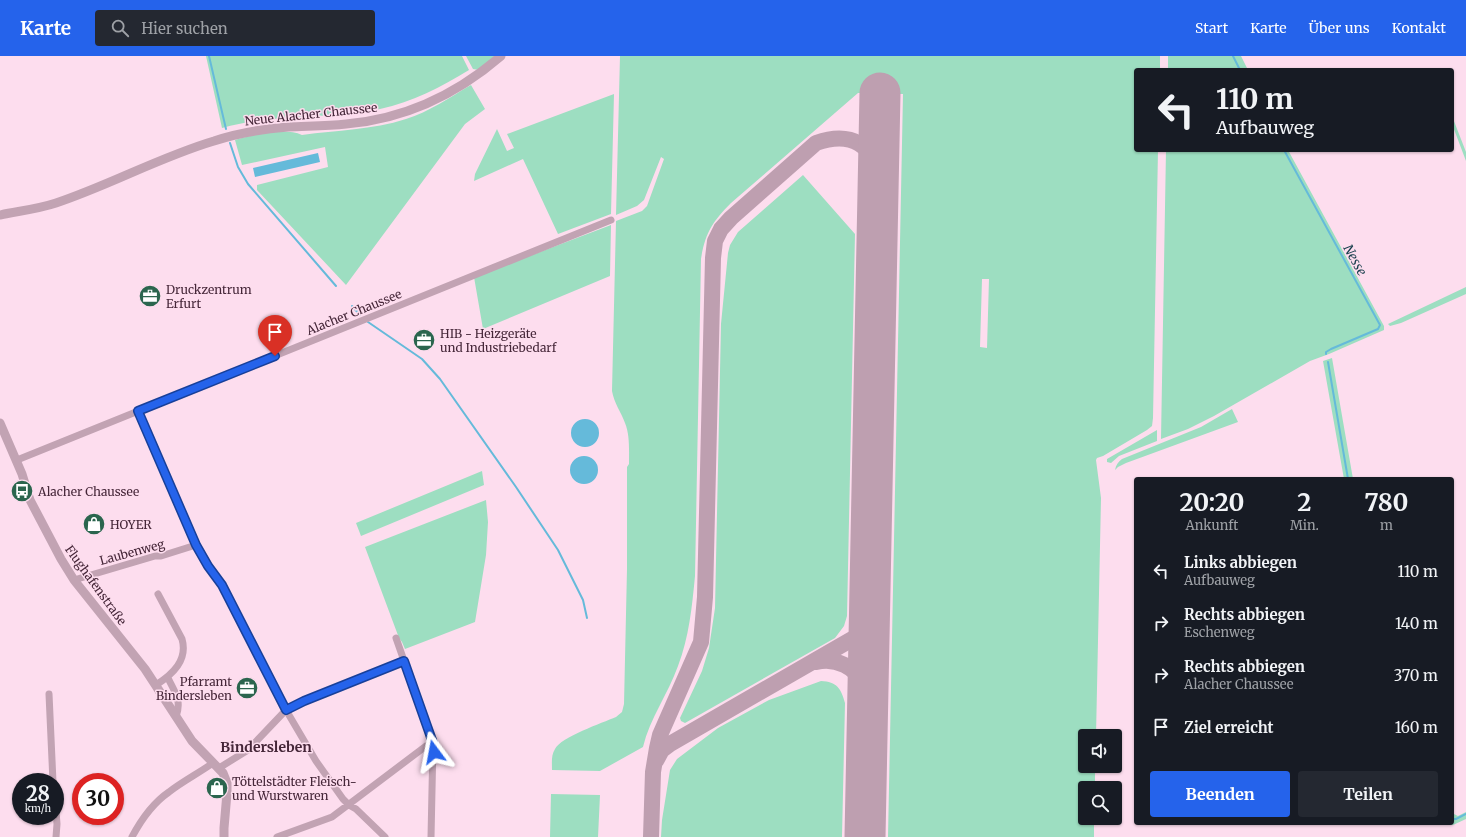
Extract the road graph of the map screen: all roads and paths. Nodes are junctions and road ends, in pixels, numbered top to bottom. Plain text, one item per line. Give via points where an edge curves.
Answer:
1 (501, 56) edge
2 (0, 215) edge
3 (611, 220) dead end
4 (138, 411) junction
5 (0, 423) edge
6 (17, 460) junction
7 (196, 545) junction
8 (74, 580) junction
9 (158, 594) dead end
10 (396, 638) dead end
11 (404, 661) junction
12 (168, 678) junction
13 (156, 685) junction
14 (49, 694) dead end
15 (286, 710) junction
16 (176, 717) junction
17 (433, 743) junction
18 (216, 765) junction
19 (53, 773) edge
20 (349, 805) junction
21 (57, 825) edge
22 (56, 837) edge
23 (132, 837) edge
24 (224, 837) edge
25 (277, 837) edge
26 (385, 837) edge
27 (431, 837) edge

1 - 2 street, Neue Alacher Chaussee via 444,96 414,109 382,119 236,134 197,146 55,204
3 - 4 street, Alacher Chaussee
4 - 6 street, Alacher Chaussee
4 - 7 street
5 - 6 street, Flughafenstraße
6 - 8 street, Flughafenstraße via 33,506
7 - 8 street, Laubenweg
7 - 15 street via 222,585
8 - 13 street, Flughafenstraße
9 - 12 street via 184,646 182,660
10 - 11 street
11 - 15 street
11 - 17 street
12 - 13 street
12 - 16 street via 179,703
13 - 16 street, Flughafenstraße
14 - 19 street
15 - 18 street via 248,750
15 - 20 street via 335,790
16 - 18 street, Flughafenstraße via 192,741
17 - 20 street
17 - 27 street
18 - 23 street via 157,801
18 - 24 street, Flughafenstraße via 227,783
20 - 25 street via 322,822
20 - 26 street
21 - 22 street

